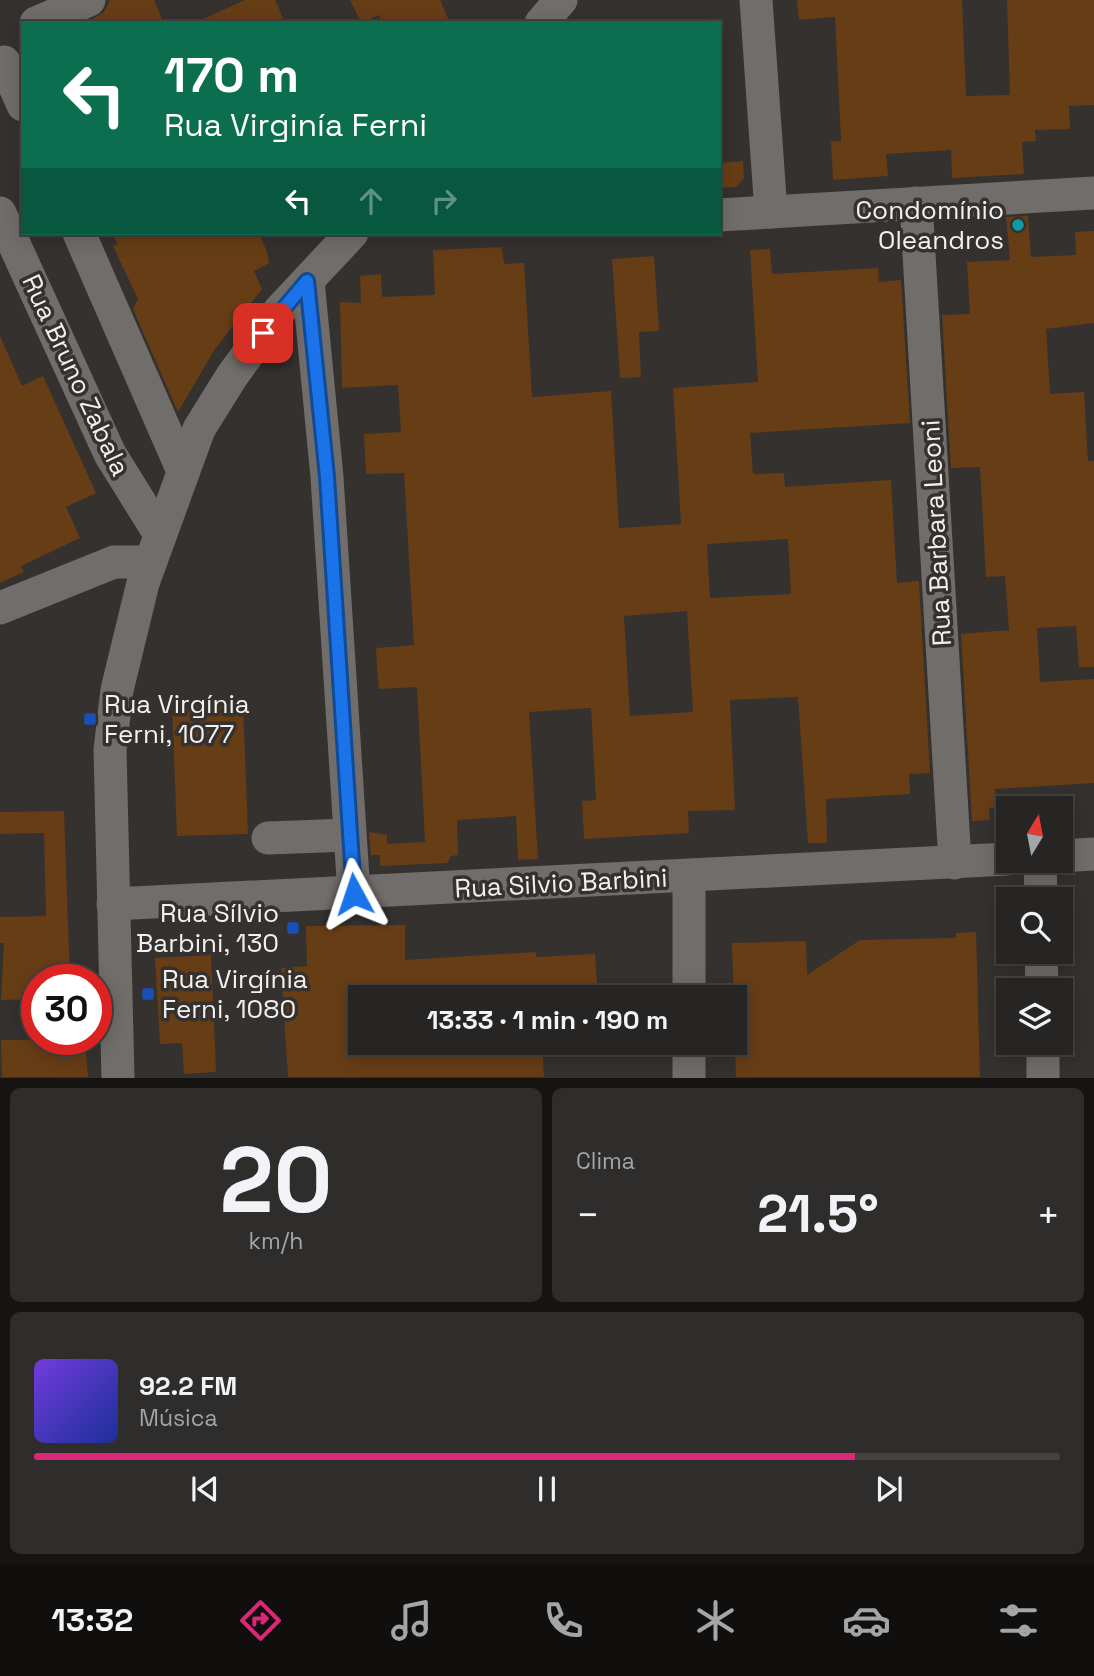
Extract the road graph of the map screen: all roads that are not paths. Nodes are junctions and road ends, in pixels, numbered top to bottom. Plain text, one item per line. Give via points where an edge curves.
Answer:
1 (89, 0) edge
2 (561, 0) edge
3 (756, 0) edge
4 (41, 21) edge
5 (543, 21) edge
6 (21, 35) edge
7 (2, 63) edge
8 (21, 101) edge
9 (1094, 192) edge
10 (916, 203) junction
11 (771, 212) junction
12 (0, 213) edge
13 (721, 215) edge
14 (80, 235) edge
15 (350, 235) edge
16 (307, 281) junction
17 (182, 470) junction
18 (154, 547) junction
19 (0, 608) edge
20 (349, 835) junction
21 (268, 838) dead end
22 (1094, 854) edge
23 (1073, 855) edge
24 (996, 860) edge
25 (955, 863) junction
26 (689, 877) junction
27 (354, 894) junction
28 (113, 904) junction
29 (689, 985) edge
30 (689, 1055) edge
31 (1043, 1055) edge
32 (118, 1077) edge
33 (689, 1077) edge
34 (1043, 1077) edge

1 - 4 street
2 - 5 street
3 - 11 street
6 - 7 street
7 - 8 street
9 - 10 street
10 - 11 street
10 - 25 street, Rua Barbara Leoni
11 - 13 street
12 - 18 street, Rua Bruno Zabala
14 - 17 street
15 - 16 street
16 - 17 street via 232,376 199,429
16 - 20 street via 327,477
17 - 18 street
18 - 19 street
18 - 28 street via 117,690 110,750
20 - 21 street
20 - 27 street
22 - 23 street
24 - 25 street, Rua Silvio Barbini
25 - 26 street, Rua Silvio Barbini
26 - 27 street, Rua Silvio Barbini
26 - 29 street
27 - 28 street, Rua Silvio Barbini
28 - 32 street
30 - 33 street
31 - 34 street

